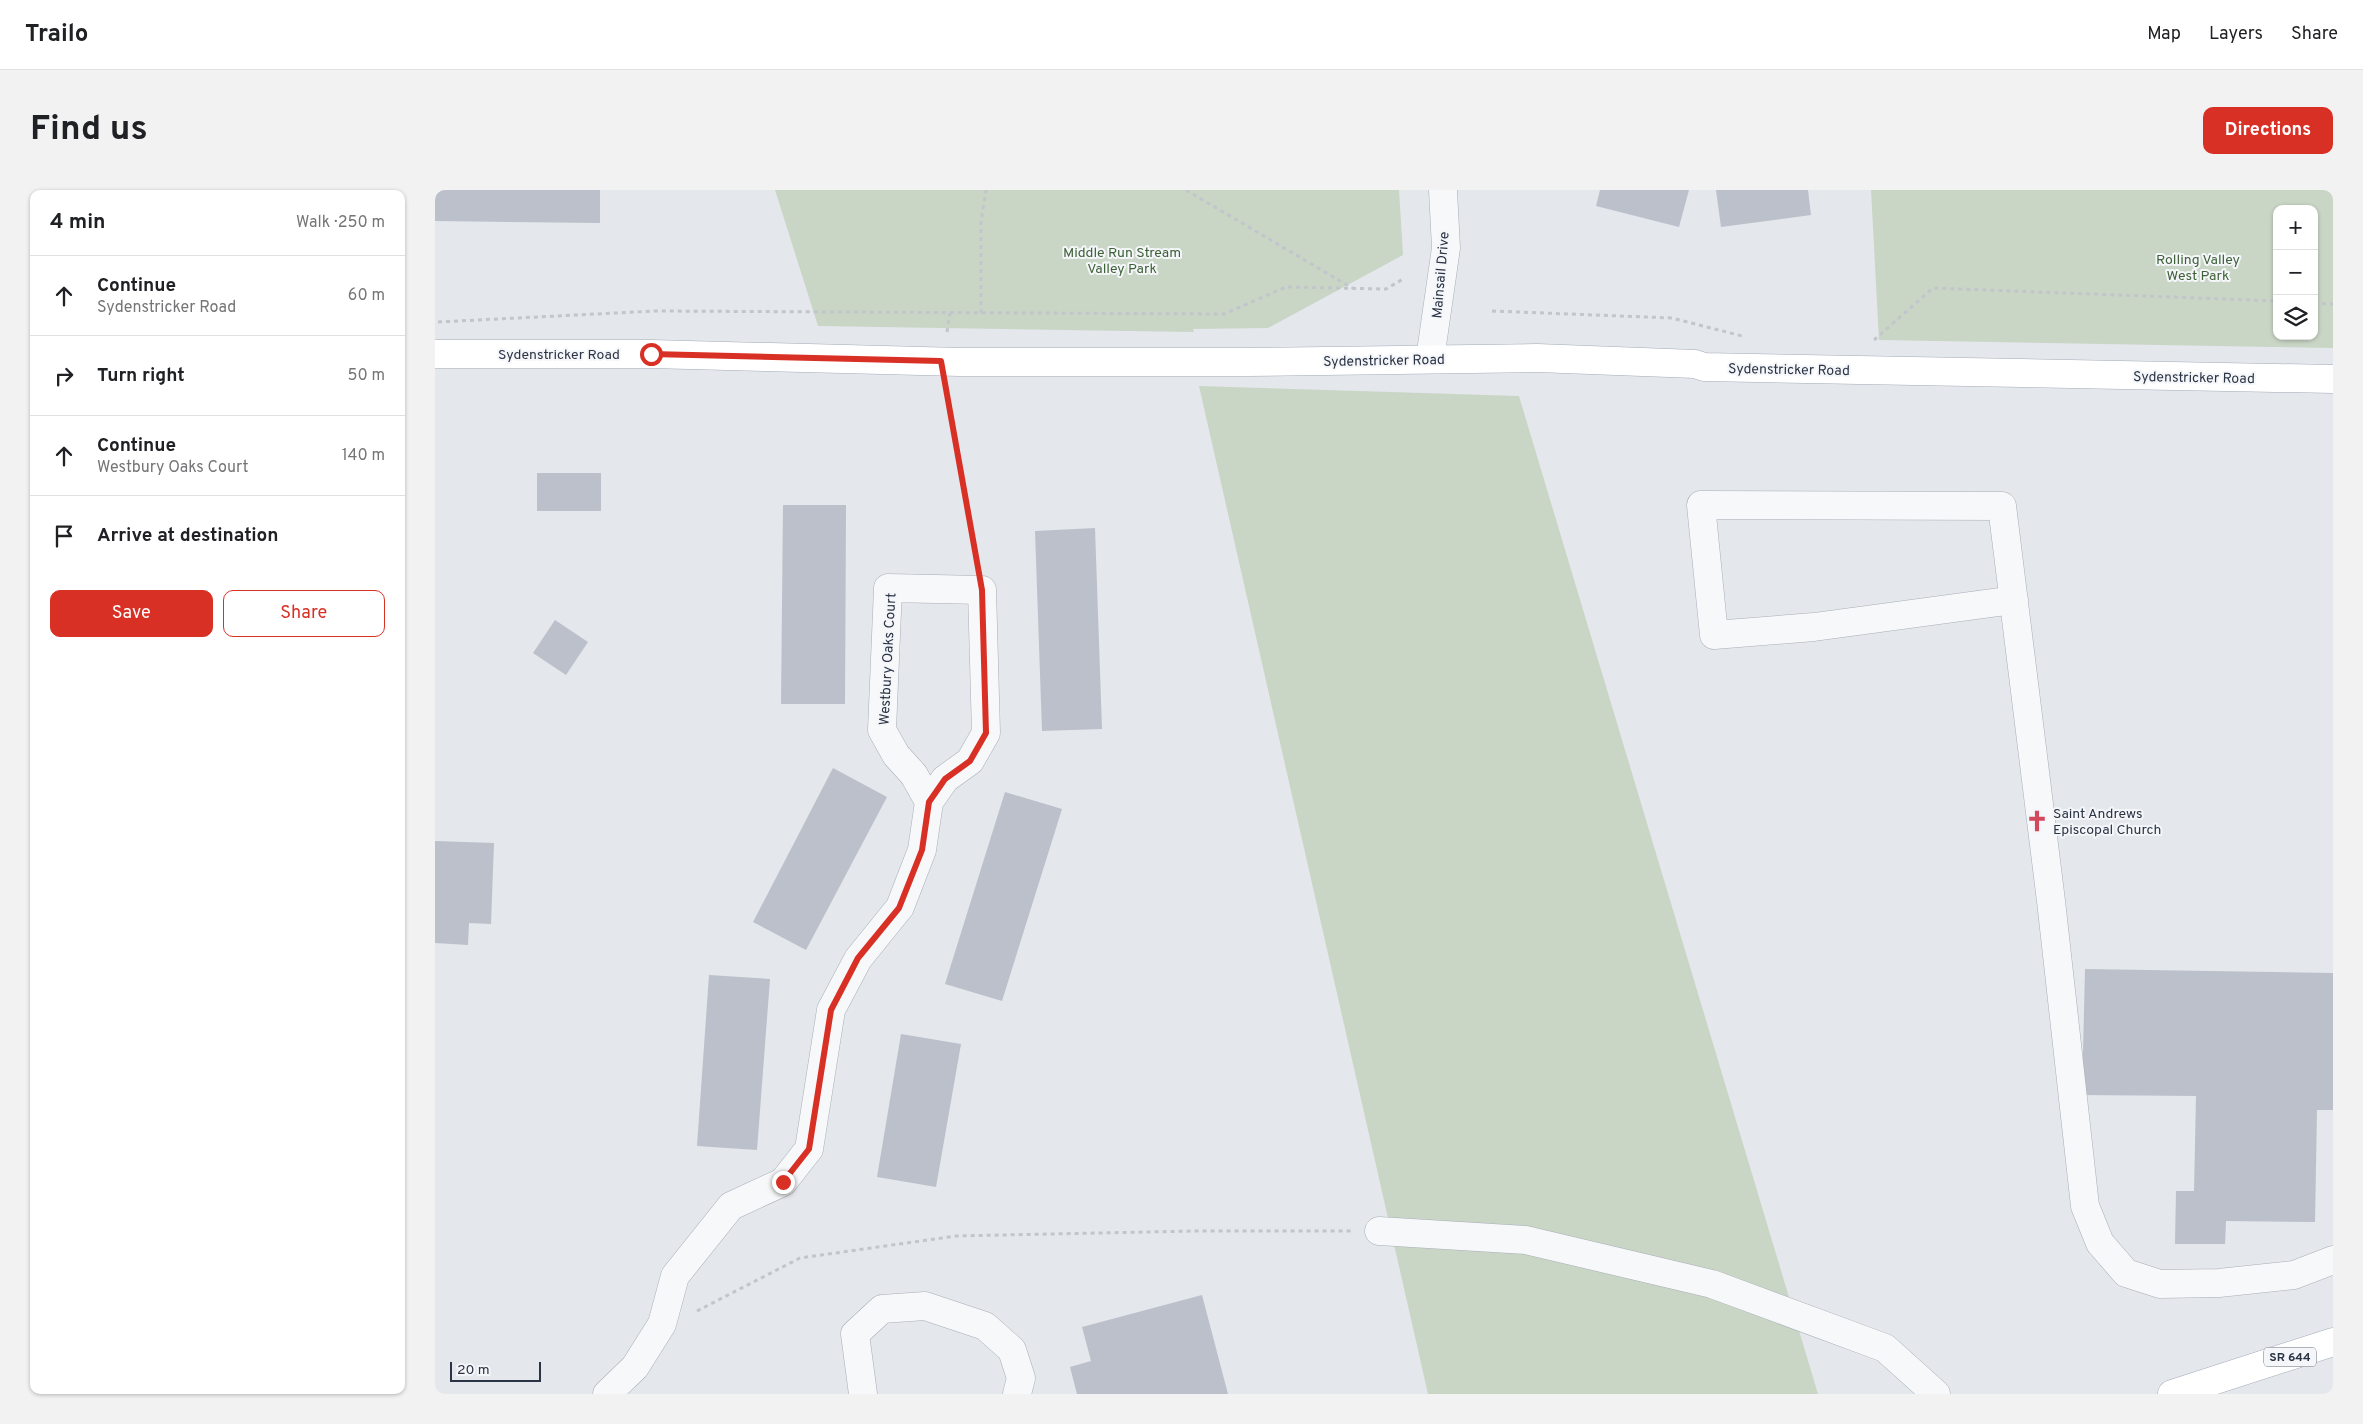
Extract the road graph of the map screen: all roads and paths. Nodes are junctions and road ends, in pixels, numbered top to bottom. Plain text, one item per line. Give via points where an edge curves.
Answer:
1 (986, 190) edge
2 (1186, 190) edge
3 (1443, 190) edge
4 (1403, 279) dead end
5 (1353, 288) junction
6 (2273, 301) edge
7 (2318, 303) edge
8 (2333, 304) edge
9 (1492, 311) dead end
10 (950, 313) junction
11 (981, 313) junction
12 (435, 322) edge
13 (1744, 337) dead end
14 (1870, 342) dead end
15 (435, 354) edge
16 (1430, 359) junction
17 (941, 361) junction
18 (2333, 380) edge
19 (982, 590) junction
20 (2013, 600) junction
21 (929, 802) junction
22 (1379, 1231) joint
23 (2333, 1260) edge
24 (662, 1324) junction
25 (2333, 1342) edge
26 (607, 1394) edge
27 (863, 1394) edge
28 (1017, 1394) edge
29 (1936, 1394) edge
30 (2173, 1394) edge

1 - 11 path via 981,222
2 - 5 path
3 - 16 street, Mainsail Drive via 1446,248
4 - 5 path via 1386,289
5 - 11 path via 1286,287 1224,314
6 - 14 path via 1933,288
7 - 8 path
9 - 13 path via 1672,318
10 - 11 path
10 - 12 path via 655,311
10 - 17 path
15 - 17 main road, Sydenstricker Road via 651,354
16 - 17 main road, Sydenstricker Road
16 - 18 main road, Sydenstricker Road via 1537,358 1695,364 1704,368
17 - 19 path
19 - 21 street via 986,733 970,761 945,779
19 - 21 street, Westbury Oaks Court via 888,588 882,730
20 - 20 street via 2002,506 1701,505 1714,635 1814,627
20 - 23 street via 2085,1206 2100,1243 2126,1272 2160,1284 2219,1283 2294,1275
21 - 24 street via 922,850 899,908 858,958 831,1010 809,1149 783,1182 731,1206 675,1276
22 - 24 path via 956,1236 800,1258 713,1304
22 - 29 street via 1526,1240 1712,1284 1885,1348
24 - 26 street via 635,1367
25 - 30 main road, SR 644
27 - 28 street via 855,1334 882,1309 925,1306 985,1326 1013,1350 1021,1378

